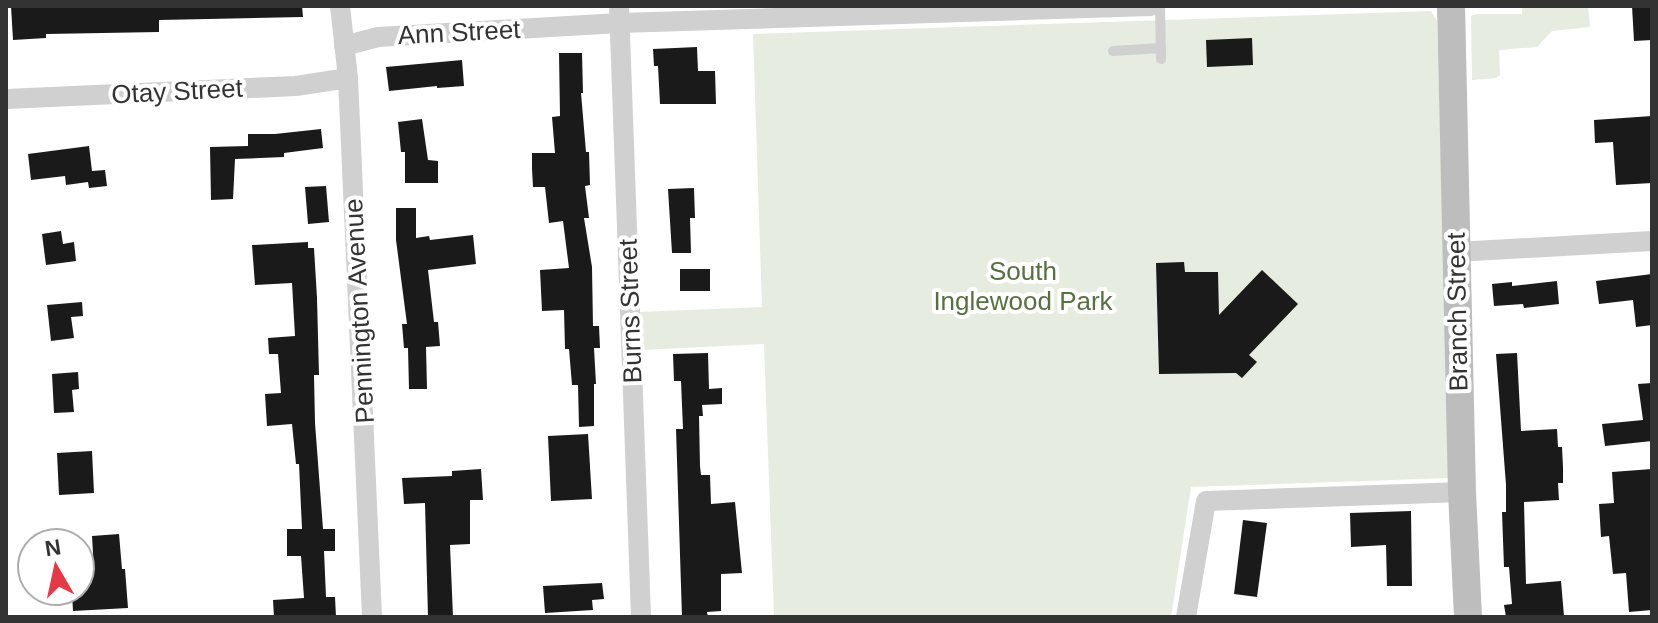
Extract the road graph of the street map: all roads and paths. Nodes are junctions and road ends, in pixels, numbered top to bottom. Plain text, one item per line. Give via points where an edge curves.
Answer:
1 (340, 6) edge
2 (1151, 6) edge
3 (1160, 6) edge
4 (1451, 6) edge
5 (877, 10) edge
6 (619, 15) edge
7 (344, 46) junction
8 (1113, 51) dead end
9 (348, 78) junction
10 (6, 99) edge
11 (1652, 241) edge
12 (1456, 252) junction
13 (1462, 492) junction
14 (372, 617) edge
15 (641, 617) edge
16 (1186, 617) edge
17 (1468, 617) edge

1 - 7 street, Pennington Avenue
2 - 5 street, Ann Street
3 - 8 lane via 1161,53
4 - 12 street, Branch Street
5 - 6 street, Ann Street
6 - 7 street, Ann Street via 378,37
6 - 15 street, Burns Street
7 - 9 street, Pennington Avenue
9 - 10 street, Otay Street via 296,86
9 - 14 street, Pennington Avenue
11 - 12 street
12 - 13 street, Branch Street
13 - 16 street via 1206,501
13 - 17 street, Branch Street

